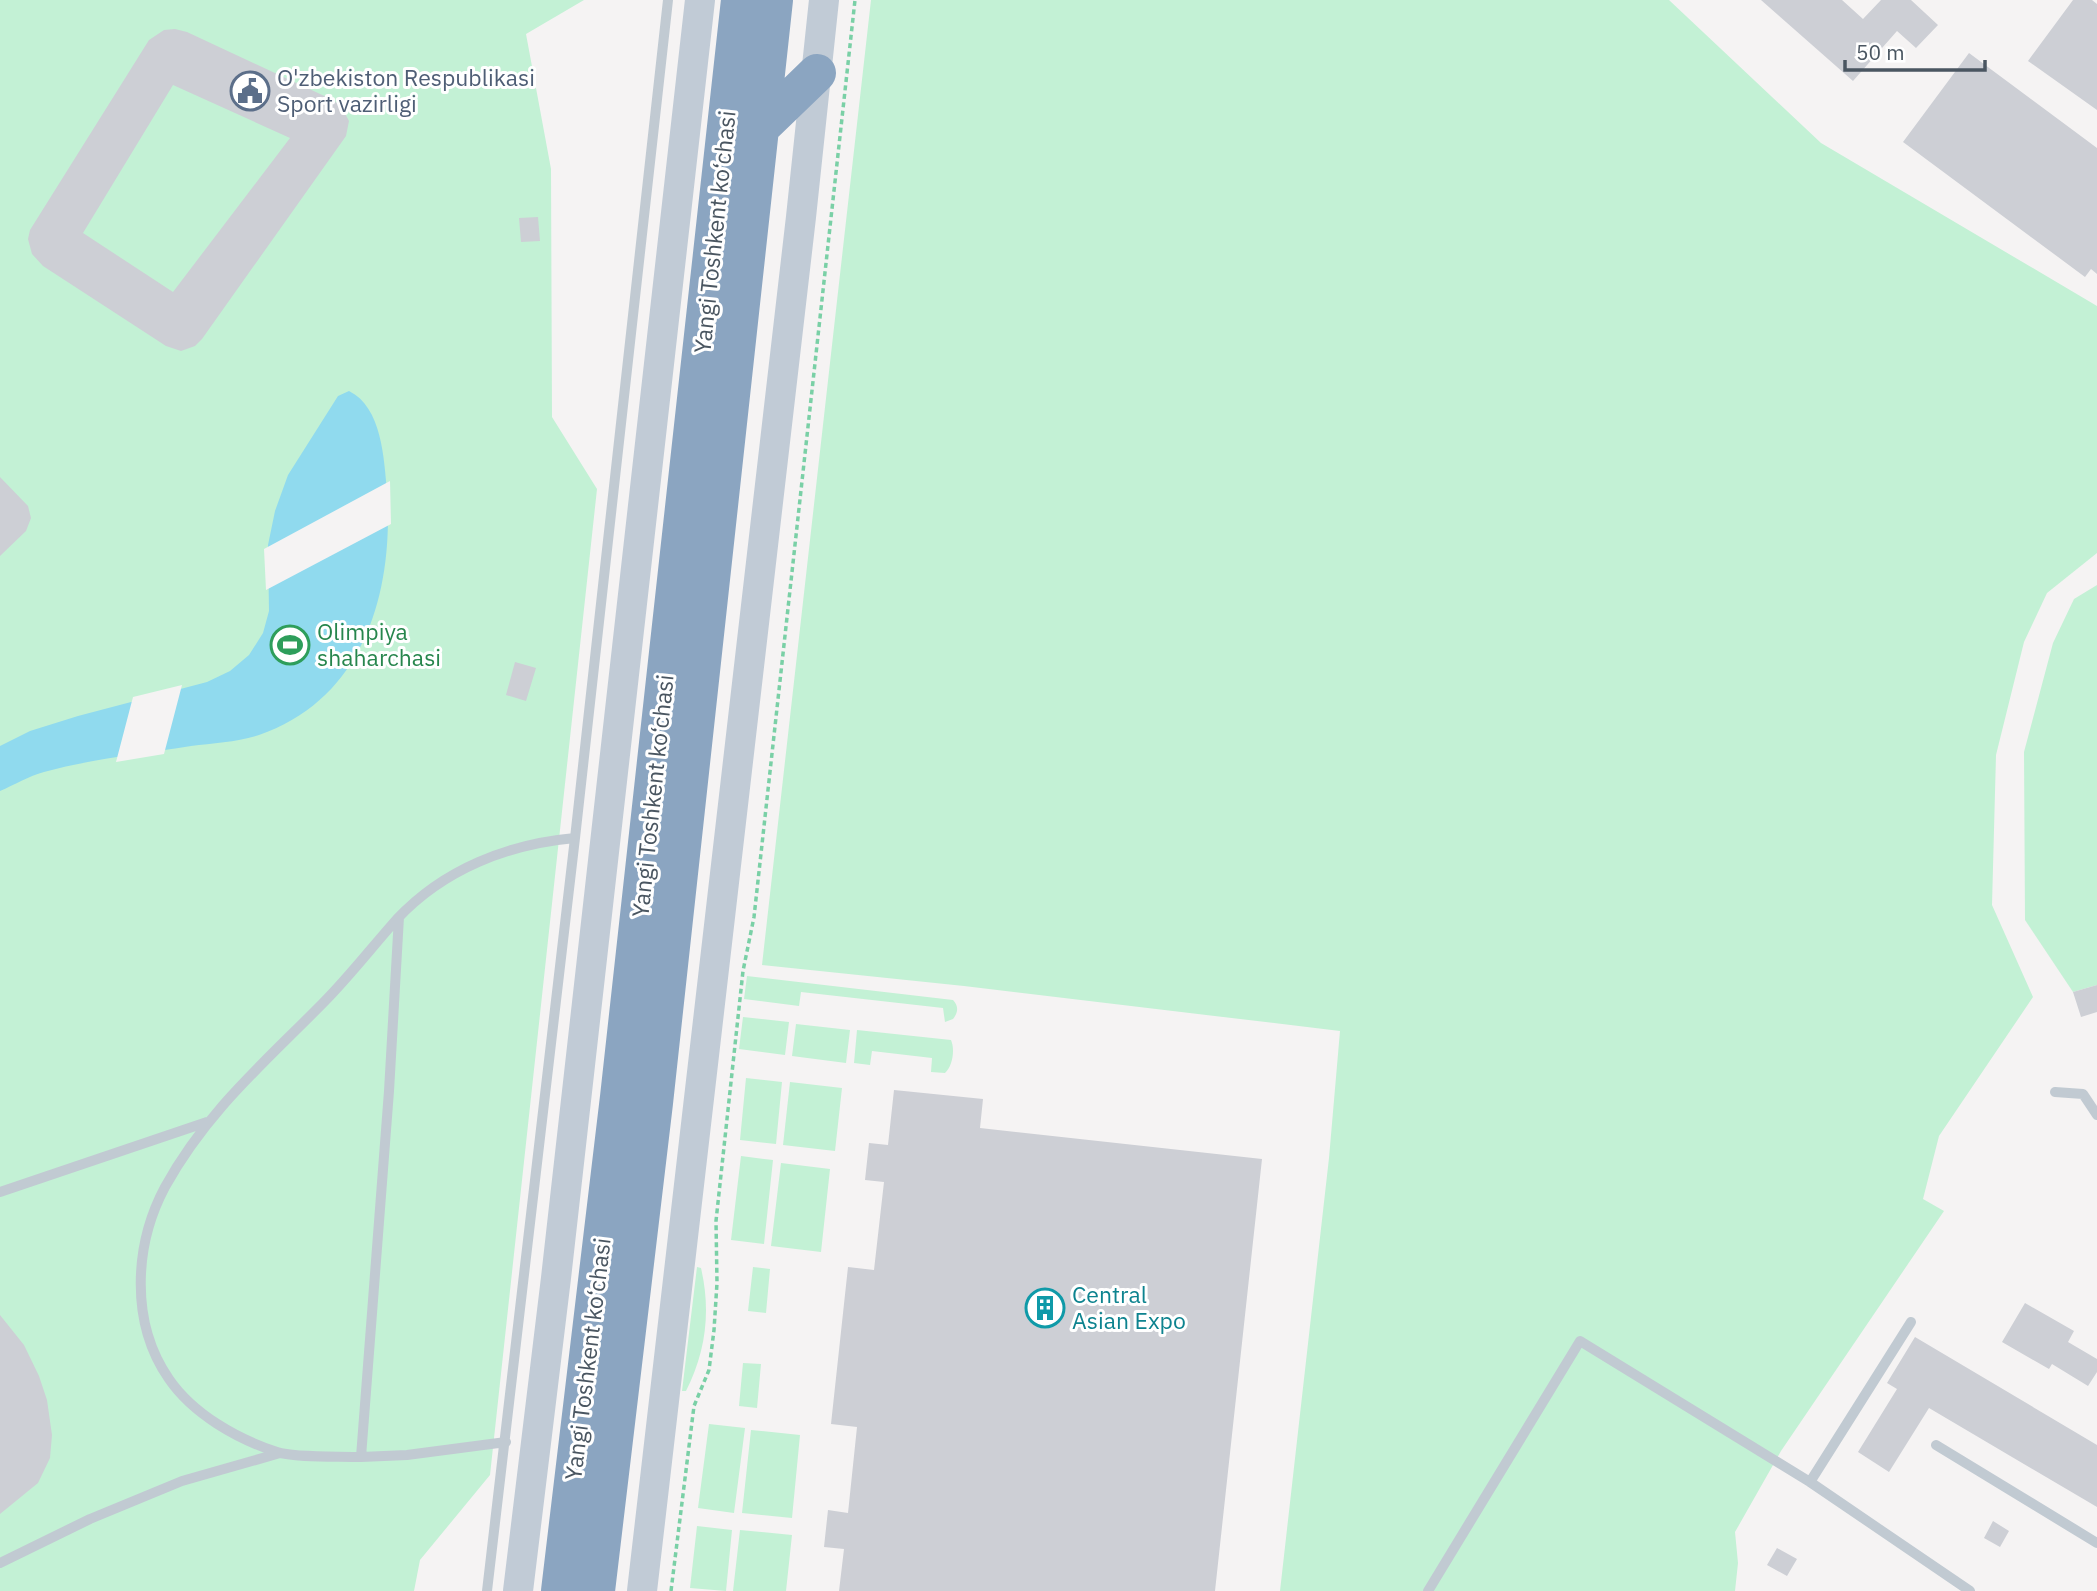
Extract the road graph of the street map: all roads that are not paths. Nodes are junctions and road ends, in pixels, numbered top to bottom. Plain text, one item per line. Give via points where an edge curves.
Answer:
1 (668, 0) edge
2 (700, 0) edge
3 (740, 0) edge
4 (774, 0) edge
5 (824, 0) edge
6 (817, 73) junction
7 (760, 128) junction
8 (575, 838) junction
9 (399, 917) junction
10 (2055, 1092) dead end
11 (2097, 1115) edge
12 (207, 1122) junction
13 (0, 1192) edge
14 (1911, 1322) dead end
15 (506, 1442) junction
16 (1936, 1445) dead end
17 (280, 1453) junction
18 (361, 1457) junction
19 (1810, 1482) junction
20 (2097, 1543) edge
21 (0, 1563) edge
22 (487, 1591) edge
23 (518, 1591) edge
24 (560, 1591) edge
25 (596, 1591) edge
26 (642, 1591) edge
27 (1428, 1591) edge
28 (1970, 1591) edge

1 - 8 lane
2 - 23 main road
3 - 24 highway, Yangi Toshkent ko‘chasi via 621,1083
4 - 7 highway, Yangi Toshkent ko‘chasi
5 - 6 main road
6 - 7 highway
6 - 26 main road
7 - 25 highway, Yangi Toshkent ko‘chasi
8 - 9 lane via 514,848 470,865 434,886
8 - 15 lane
9 - 12 lane via 326,1001
9 - 18 lane
10 - 11 lane via 2083,1094
12 - 13 lane
12 - 17 lane via 153,1213 141,1265 145,1325 169,1379 189,1400 244,1439
14 - 19 lane
15 - 18 lane
15 - 22 lane
16 - 20 lane
17 - 18 lane
17 - 21 lane via 182,1481
19 - 27 lane via 1580,1341
19 - 28 lane

